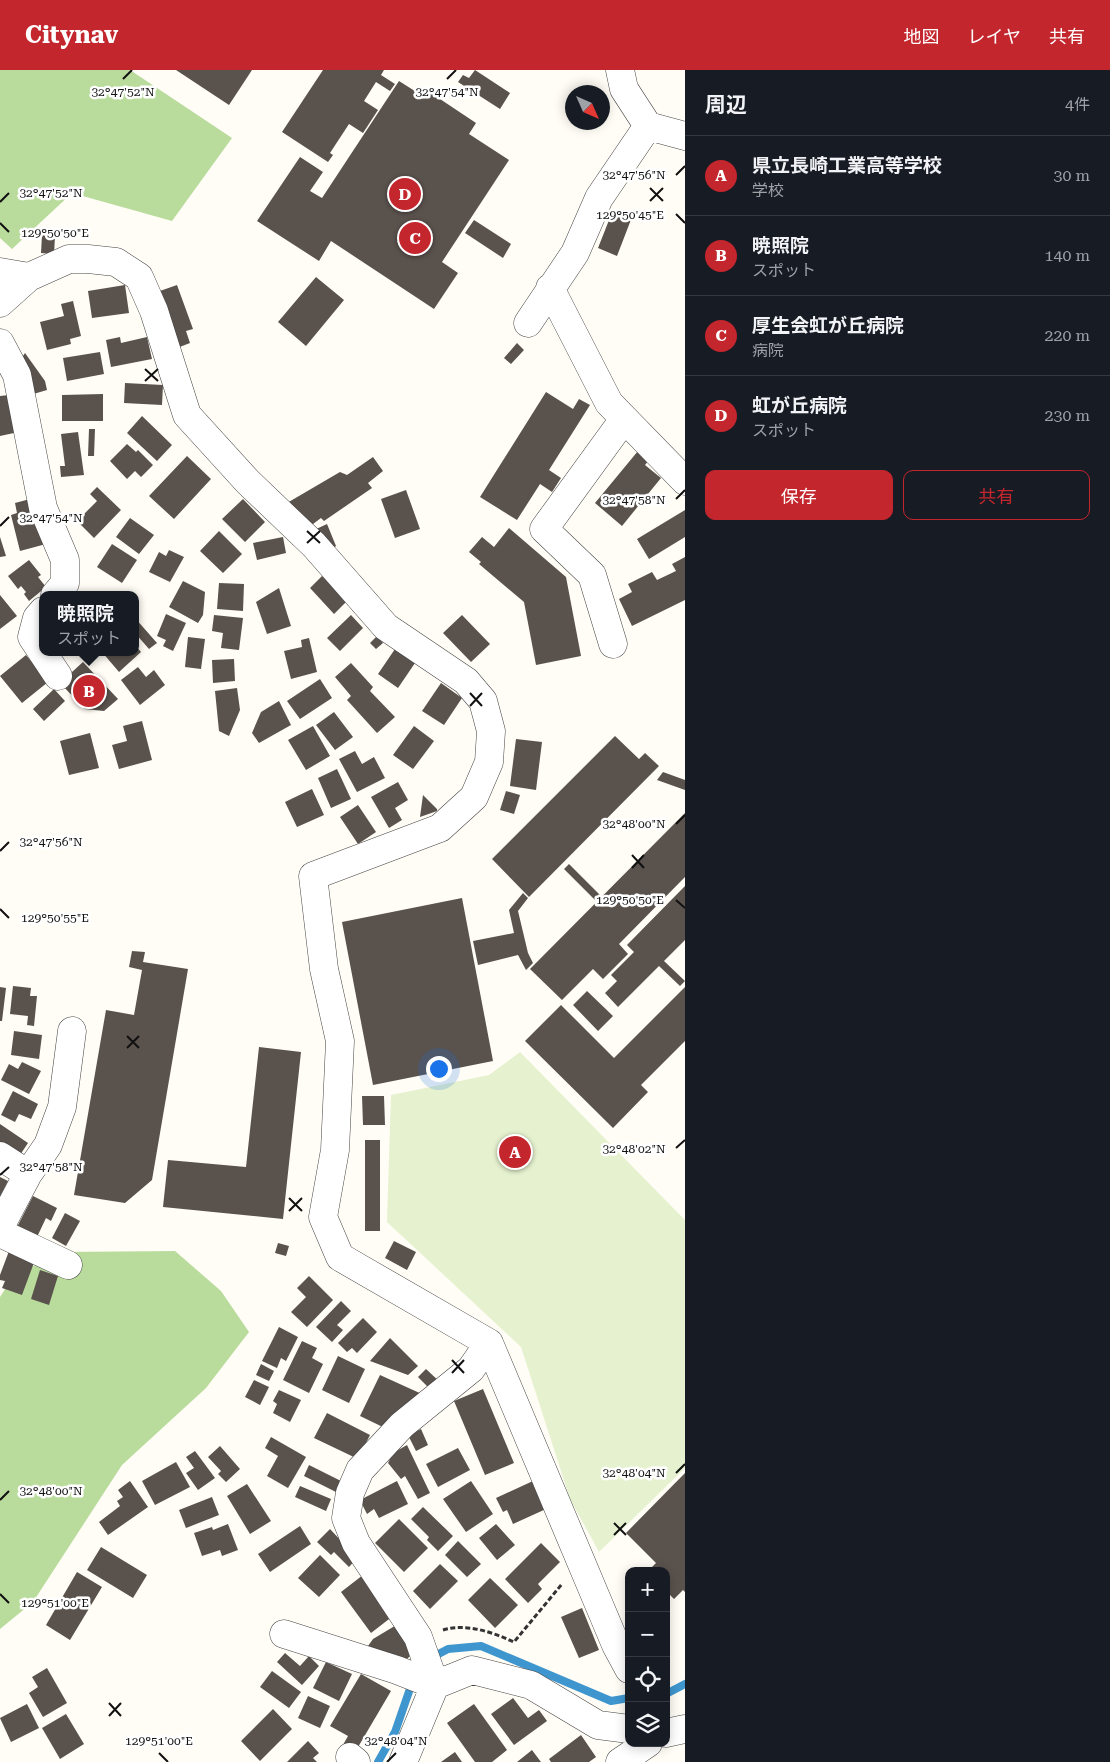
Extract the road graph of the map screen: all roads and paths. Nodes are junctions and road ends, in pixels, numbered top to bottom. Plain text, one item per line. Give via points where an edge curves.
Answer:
1 (620, 70) edge
2 (648, 126) junction
3 (685, 136) edge
4 (0, 272) edge
5 (29, 277) junction
6 (550, 288) junction
7 (0, 303) edge
8 (528, 323) dead end
9 (0, 342) edge
10 (624, 419) junction
11 (685, 481) edge
12 (58, 591) edge
13 (39, 615) edge
14 (613, 644) dead end
15 (39, 648) edge
16 (45, 656) edge
17 (58, 676) dead end
18 (72, 1031) dead end
19 (0, 1156) edge
20 (28, 1174) junction
21 (0, 1227) edge
22 (0, 1233) edge
23 (68, 1265) dead end
24 (489, 1343) junction
25 (581, 1561) junction
26 (284, 1634) dead end
27 (418, 1637) junction
28 (625, 1662) edge
29 (435, 1685) junction
30 (625, 1728) edge
31 (685, 1729) edge
32 (670, 1732) edge
33 (642, 1747) edge
34 (403, 1762) edge
35 (620, 1762) edge

1 - 2 street via 624,89
2 - 3 street
2 - 6 street via 600,198 575,253
4 - 5 street
5 - 7 street
5 - 24 street via 69,259 116,262 139,277 154,312 187,415 248,482 314,545 386,627 466,682 483,701 491,732 490,762 474,797 440,828 314,876 324,969 340,1041 336,1150 323,1217 340,1257
6 - 8 street
6 - 10 street via 609,403
9 - 12 street via 17,375 43,508 65,560 65,583
10 - 11 street
10 - 14 street via 544,529 592,575
13 - 15 street via 32,637
16 - 17 street
18 - 20 street via 62,1107 48,1145
19 - 20 street
20 - 21 street
22 - 23 street
24 - 25 street
24 - 27 street via 471,1369 402,1425 360,1470 350,1493 346,1518 356,1543
25 - 27 path via 514,1642 491,1632 454,1627
25 - 28 street
26 - 29 street
27 - 29 street
29 - 30 street via 472,1670 531,1685 598,1725
29 - 34 street
31 - 32 street
33 - 35 street

